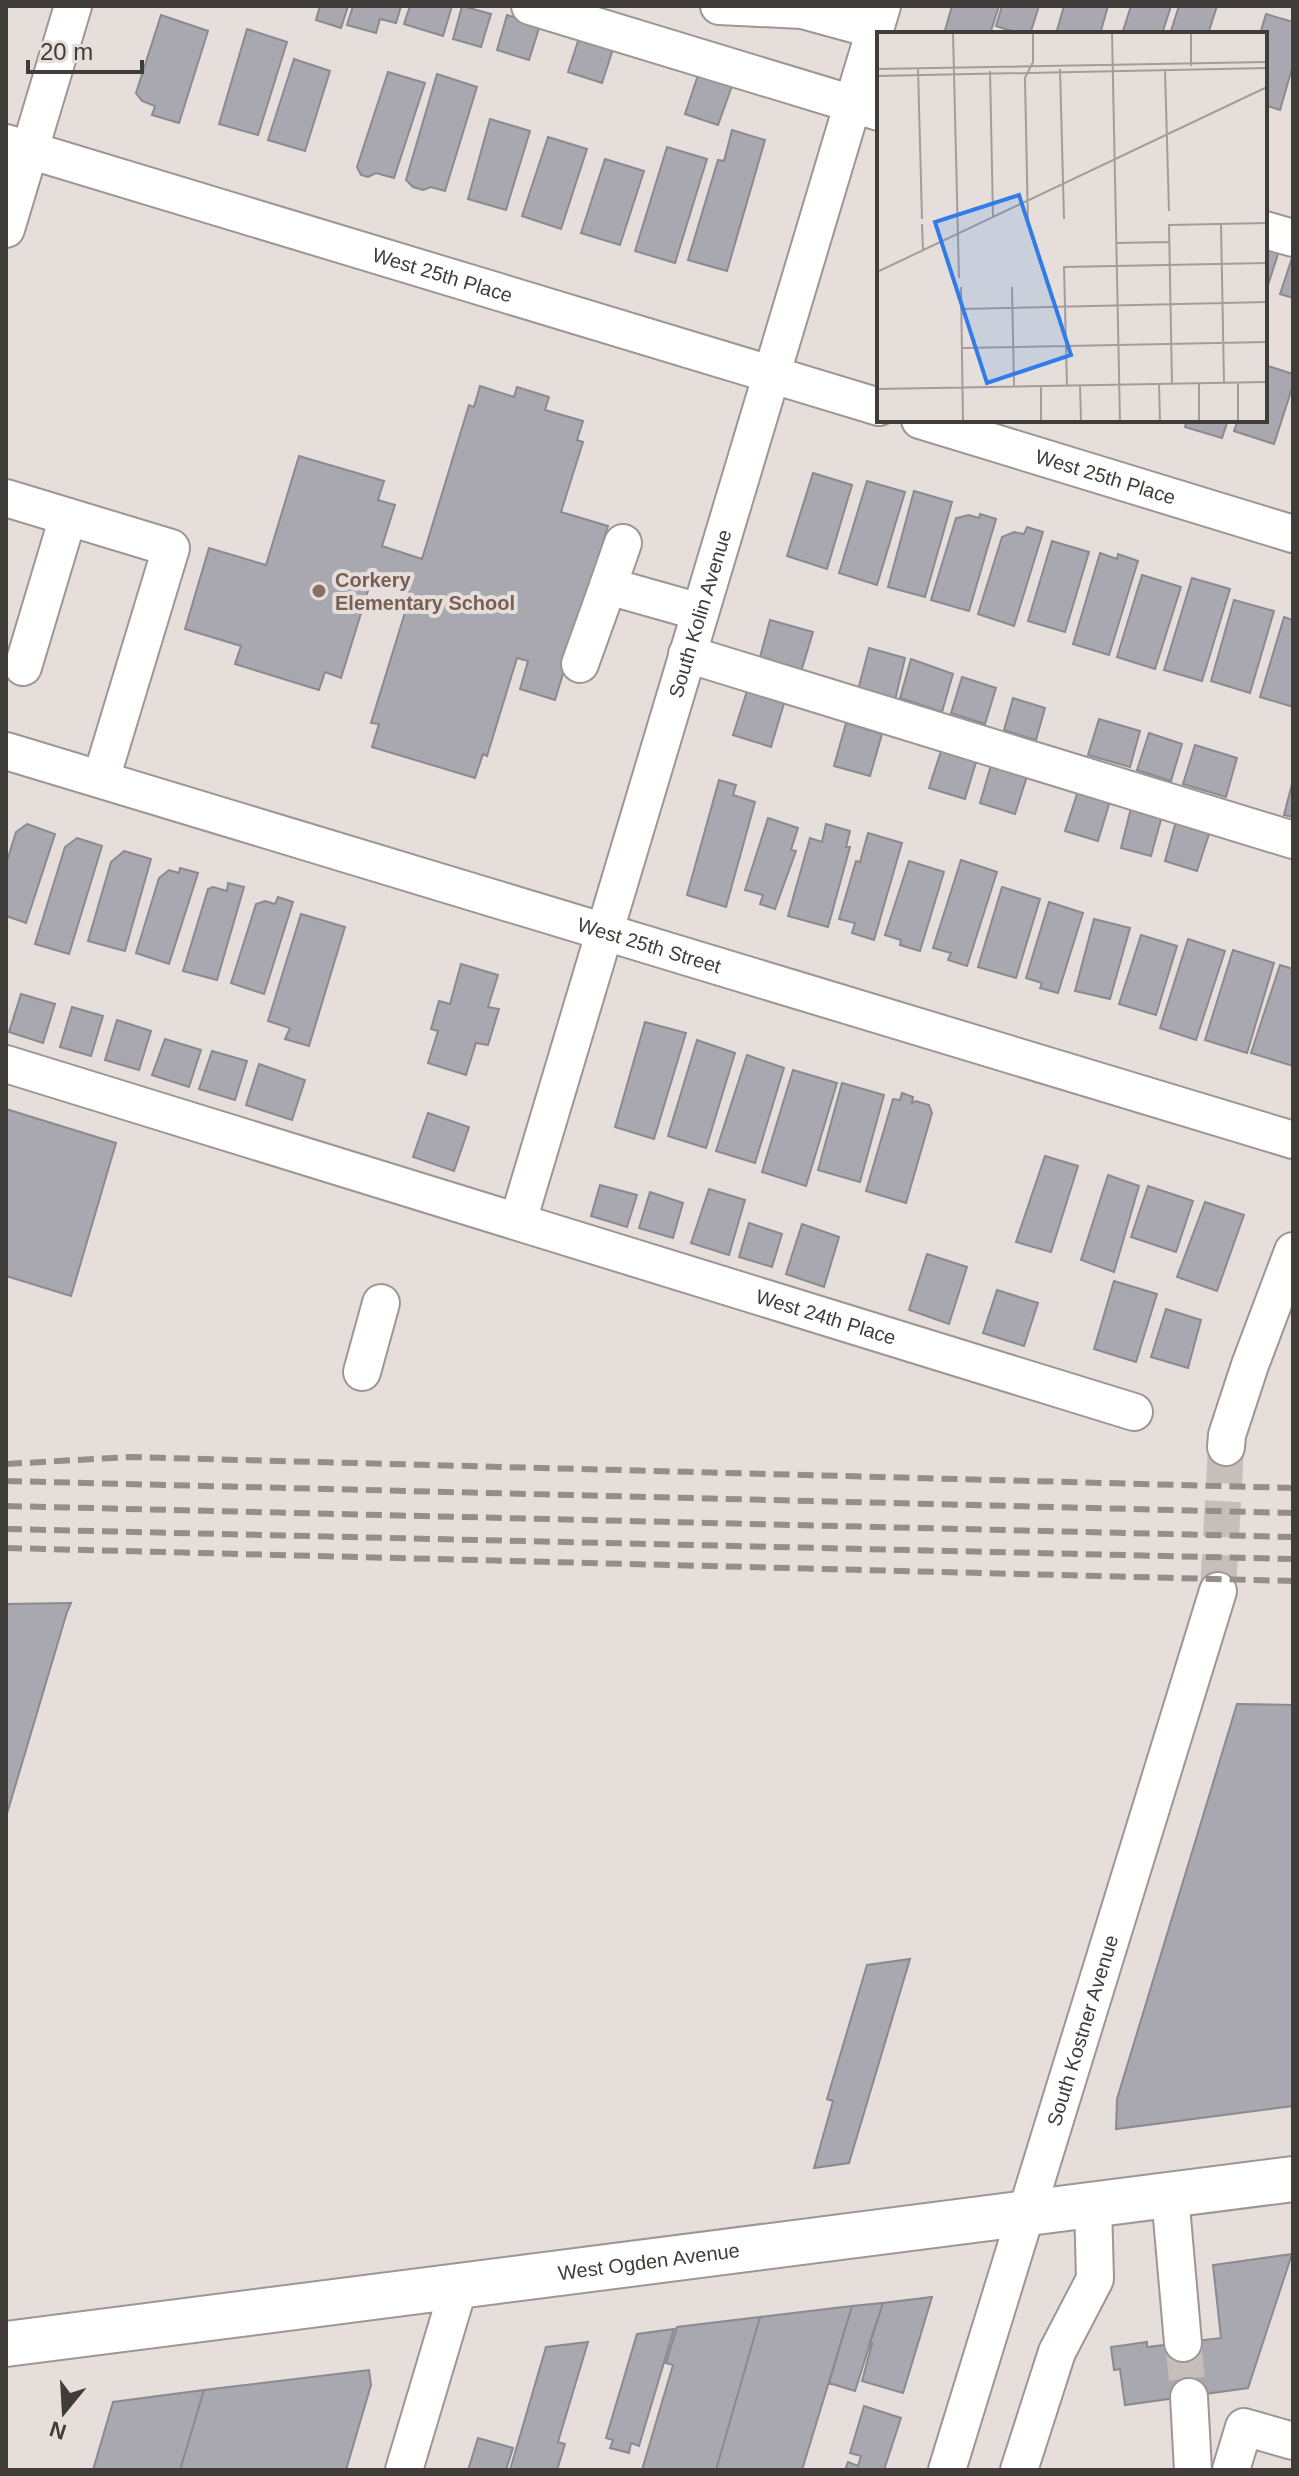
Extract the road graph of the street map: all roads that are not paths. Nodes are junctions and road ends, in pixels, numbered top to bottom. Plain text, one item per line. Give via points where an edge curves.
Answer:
1 (73, 6) edge
2 (530, 6) edge
3 (719, 6) edge
4 (802, 8) edge
5 (878, 18) edge
6 (866, 108) edge
7 (18, 146) edge
8 (6, 229) edge
9 (1267, 231) edge
10 (1293, 238) edge
11 (770, 374) junction
12 (877, 406) edge
13 (927, 422) edge
14 (6, 498) edge
15 (68, 517) junction
16 (1293, 534) edge
17 (623, 543) dead end
18 (608, 586) junction
19 (700, 612) junction
20 (687, 654) junction
21 (580, 664) dead end
22 (23, 667) dead end
23 (6, 751) edge
24 (101, 779) junction
25 (1293, 840) edge
26 (604, 931) junction
27 (6, 1064) edge
28 (1293, 1140) edge
29 (518, 1221) junction
30 (1293, 1251) edge
31 (381, 1303) dead end
32 (362, 1372) dead end
33 (1134, 1412) dead end
34 (1226, 1447) tunnel mouth
35 (1218, 1591) tunnel mouth
36 (1293, 2179) edge
37 (1170, 2195) junction
38 (1093, 2205) junction
39 (1025, 2213) junction
40 (459, 2286) junction
41 (1183, 2343) tunnel mouth
42 (6, 2344) edge
43 (1189, 2397) tunnel mouth
44 (1293, 2441) edge
45 (404, 2470) edge
46 (947, 2470) edge
47 (1019, 2470) edge
48 (1193, 2470) edge
49 (1231, 2470) edge

1 - 7 street
2 - 6 street
3 - 4 street
4 - 5 street
5 - 6 street, South Kolin Avenue
6 - 11 street, South Kolin Avenue
7 - 8 street
7 - 11 street, West 25th Place
9 - 10 street
11 - 12 street, West 25th Place
11 - 19 street, South Kolin Avenue
13 - 16 street, West 25th Place
14 - 15 street
15 - 22 street
15 - 24 street via 171,548
17 - 18 street
18 - 19 street
18 - 21 street
19 - 20 street, South Kolin Avenue
20 - 25 street
20 - 26 street, South Kolin Avenue
23 - 24 street, West 25th Street
24 - 26 street, West 25th Street
26 - 28 street, West 25th Street
26 - 29 street, South Kolin Avenue
27 - 29 street, West 24th Place
29 - 33 street, West 24th Place
30 - 34 street
31 - 32 street
35 - 39 street, South Kostner Avenue
36 - 37 main road, West Ogden Avenue
37 - 38 main road, West Ogden Avenue
37 - 41 street
38 - 39 main road, West Ogden Avenue
38 - 47 street via 1095,2279 1057,2352
39 - 40 main road, West Ogden Avenue
39 - 46 street, South Kostner Avenue
40 - 42 main road, West Ogden Avenue
40 - 45 street
43 - 48 street
44 - 49 street via 1244,2427

